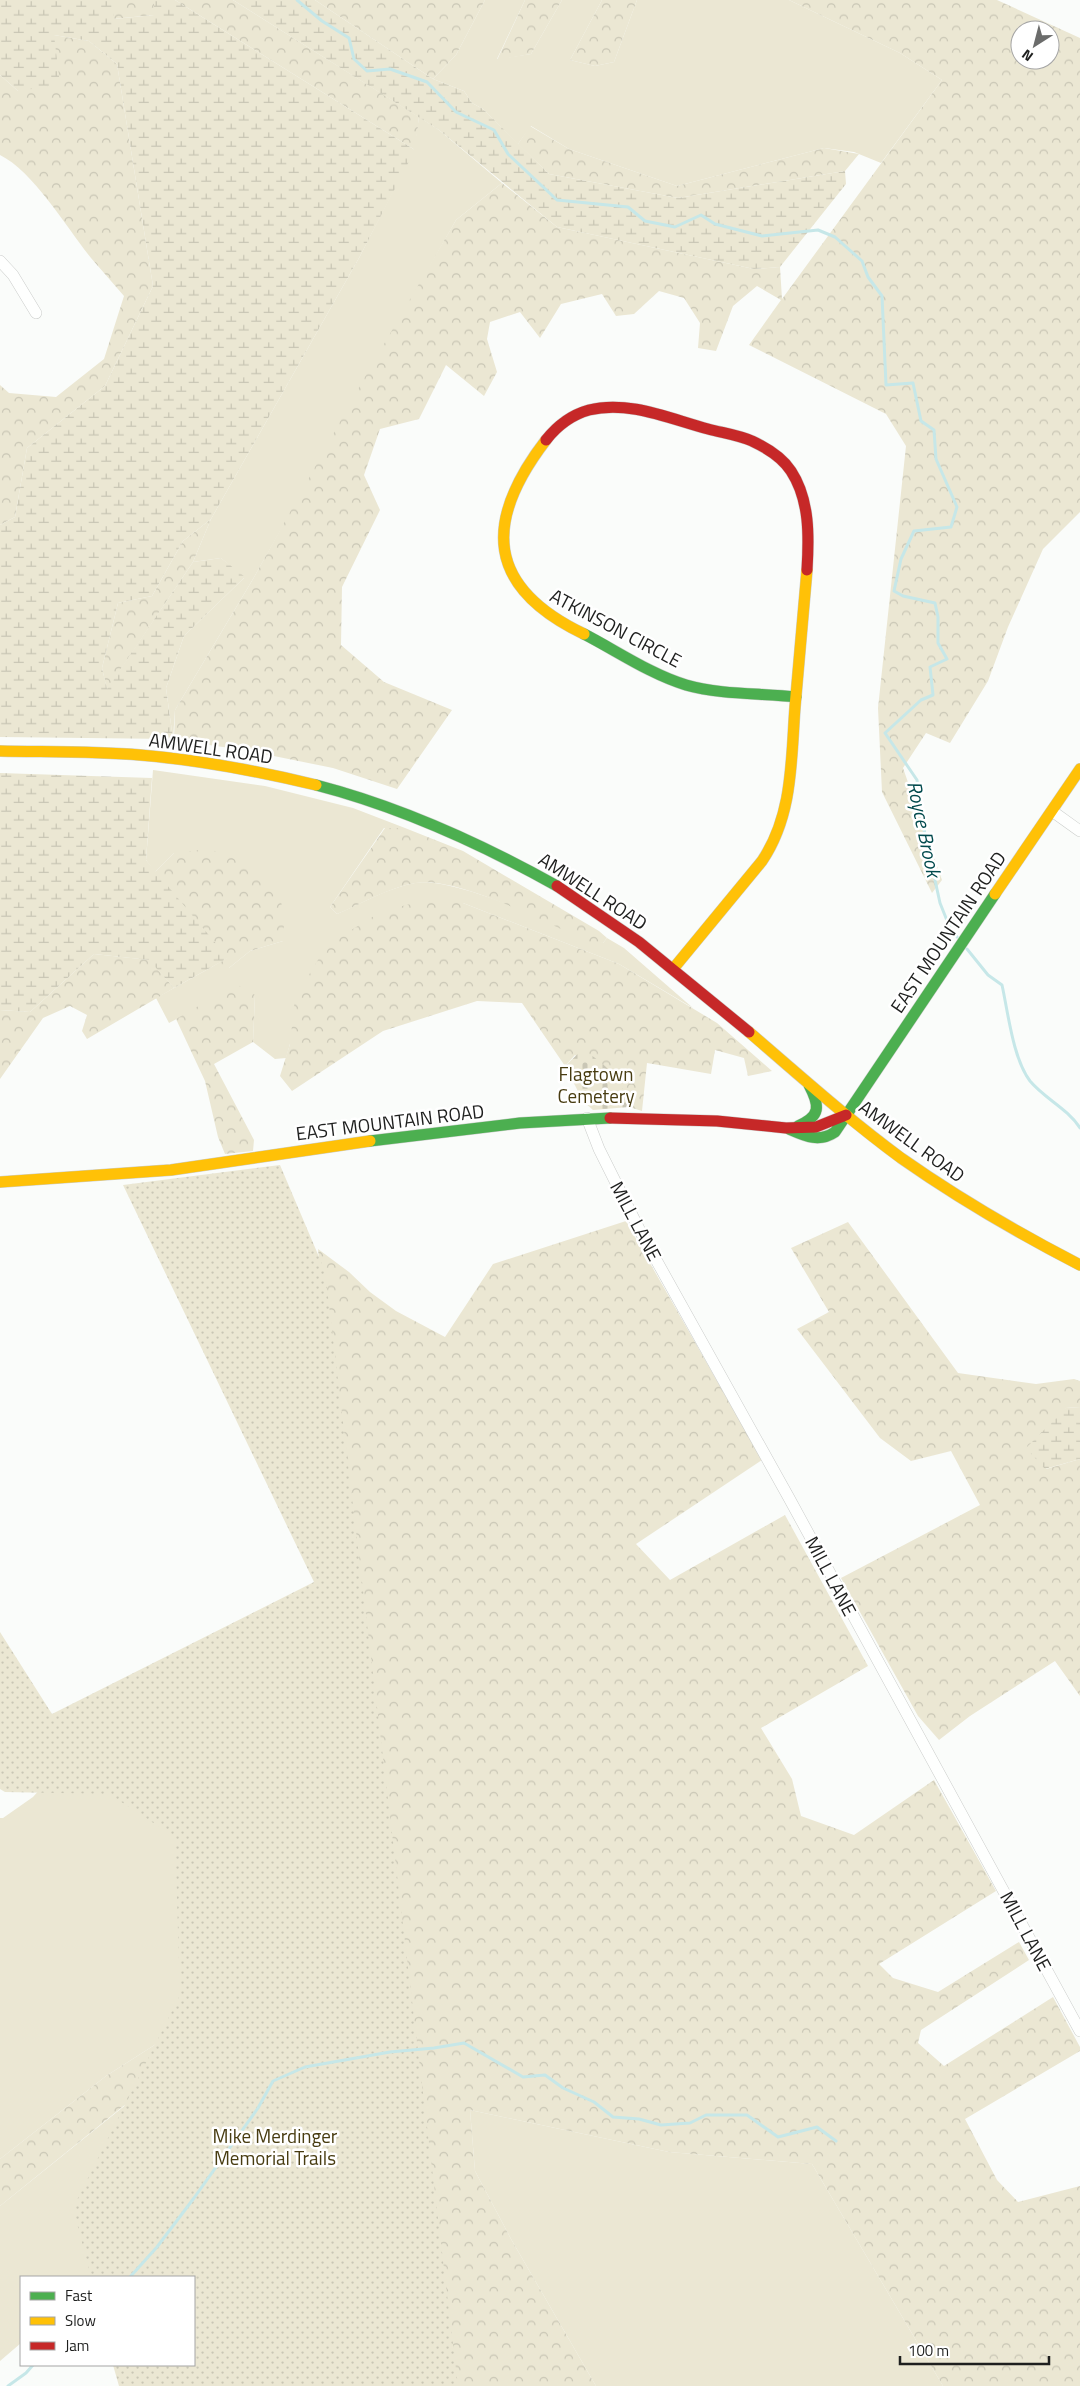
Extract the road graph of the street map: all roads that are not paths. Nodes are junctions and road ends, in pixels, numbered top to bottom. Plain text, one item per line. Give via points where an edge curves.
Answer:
1 (0, 261) edge
2 (36, 313) dead end
3 (796, 697) junction
4 (0, 751) edge
5 (1080, 770) edge
6 (1052, 811) junction
7 (1080, 831) edge
8 (673, 969) junction
9 (807, 1081) junction
10 (846, 1115) junction
11 (587, 1118) junction
12 (798, 1126) junction
13 (786, 1128) junction
14 (0, 1182) edge
15 (1080, 1265) edge
16 (1080, 2031) edge

1 - 2 street via 13,275
3 - 3 street, ATKINSON CIRCLE via 690,686 548,614 528,597 510,572 505,557 504,522 512,494 542,442 557,427 569,418 590,410 624,408 753,441 789,468 806,500 809,534
3 - 8 street, ATKINSON CIRCLE via 788,797 778,832 753,873
4 - 8 street, AMWELL ROAD via 158,757 235,766 329,787 390,806 524,867 607,918
5 - 6 street, EAST MOUNTAIN ROAD
6 - 7 street
6 - 10 street, EAST MOUNTAIN ROAD
8 - 9 street, AMWELL ROAD
9 - 10 street, AMWELL ROAD
9 - 12 street via 817,1105 813,1118
10 - 12 street, EAST MOUNTAIN ROAD via 816,1127
10 - 13 street, EAST MOUNTAIN ROAD via 839,1129 825,1138 810,1139
10 - 15 street, AMWELL ROAD via 982,1210
11 - 13 street, EAST MOUNTAIN ROAD via 717,1121
11 - 14 street, EAST MOUNTAIN ROAD via 434,1133 171,1170
11 - 16 street, MILL LANE via 640,1231
12 - 13 street, EAST MOUNTAIN ROAD

